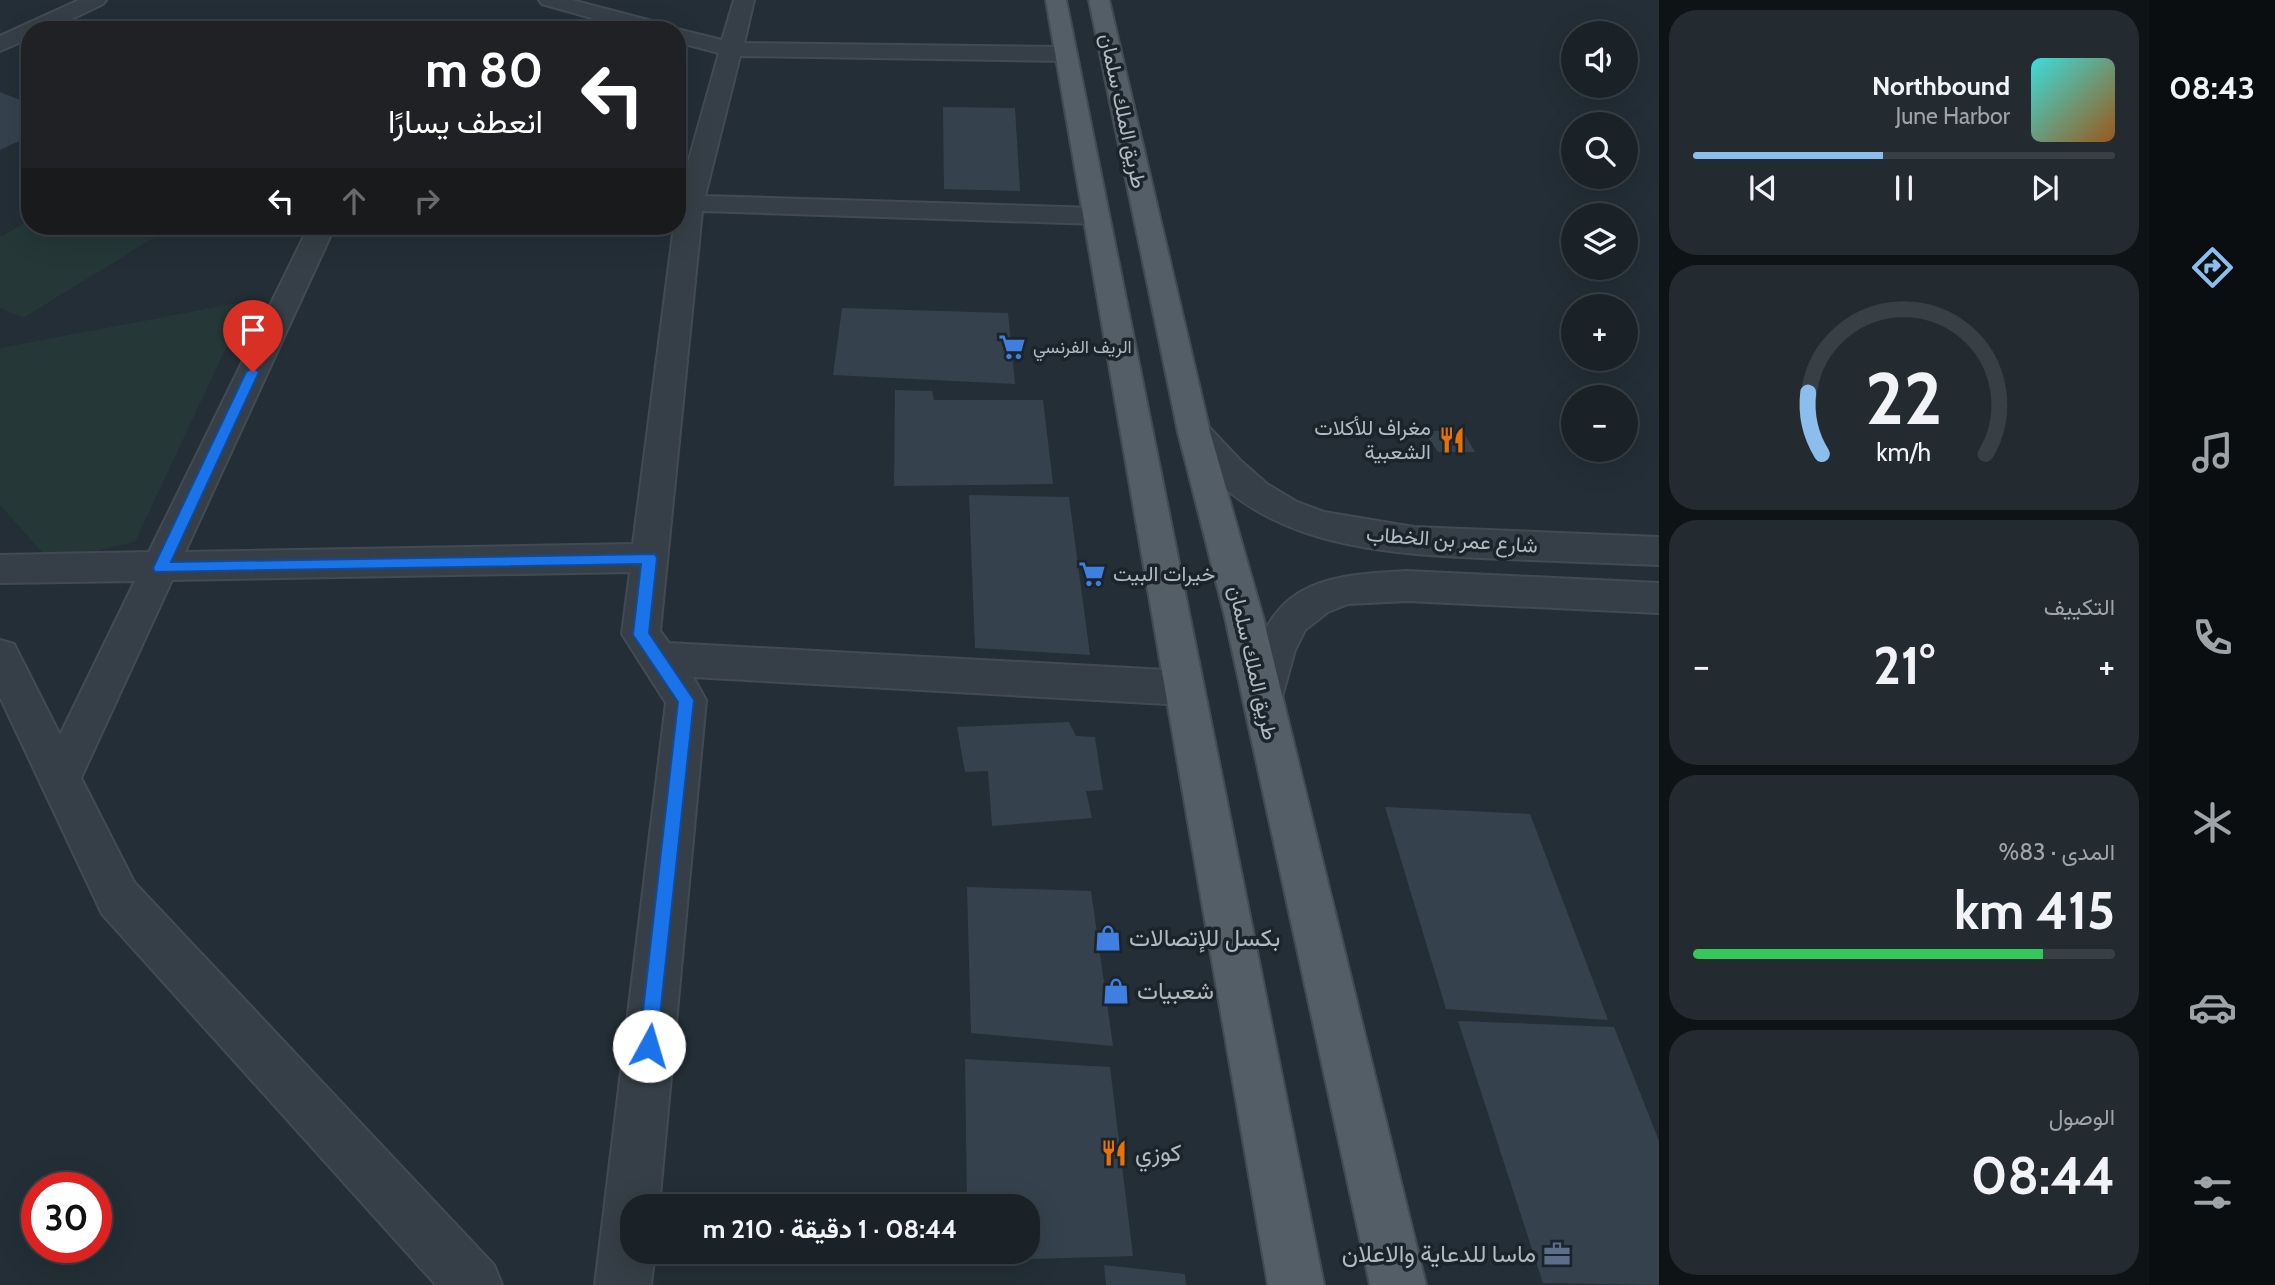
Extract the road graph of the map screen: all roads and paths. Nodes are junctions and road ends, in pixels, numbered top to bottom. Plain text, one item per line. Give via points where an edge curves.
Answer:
1 (40, 0) edge
2 (96, 0) edge
3 (549, 0) edge
4 (744, 0) edge
5 (1056, 0) edge
6 (1099, 0) edge
7 (67, 13) junction
8 (50, 21) edge
9 (83, 21) edge
10 (612, 21) edge
11 (21, 35) edge
12 (686, 37) edge
13 (0, 44) edge
14 (731, 49) junction
15 (1066, 54) junction
16 (690, 203) junction
17 (1096, 216) junction
18 (318, 235) edge
19 (1194, 432) junction
20 (1659, 551) edge
21 (649, 558) junction
22 (160, 568) junction
23 (0, 569) edge
24 (1659, 598) edge
25 (0, 656) edge
26 (657, 659) junction
27 (1184, 688) junction
28 (1264, 703) junction
29 (60, 778) junction
30 (633, 1194) edge
31 (625, 1264) edge
32 (474, 1285) edge
33 (623, 1285) edge
34 (1296, 1285) edge
35 (1398, 1285) edge

1 - 7 street
2 - 7 street
3 - 10 street
4 - 14 street
5 - 15 main road, طريق الملك سلمان
6 - 19 main road, طريق الملك سلمان
7 - 8 street
7 - 9 street
11 - 13 street
12 - 14 street
14 - 15 street
14 - 16 street
15 - 17 main road, طريق الملك سلمان
16 - 17 street
16 - 21 street
17 - 27 main road, طريق الملك سلمان
18 - 22 street
19 - 20 street, شارع عمر بن الخطاب via 1219,462 1269,501 1299,517 1338,529 1388,539
19 - 28 main road, طريق الملك سلمان
21 - 22 street
21 - 26 street via 641,635
22 - 23 street
22 - 29 street
24 - 28 street via 1397,586 1345,589 1315,601 1292,619 1276,649
25 - 29 street
26 - 27 street
26 - 30 street via 686,700
27 - 34 main road, طريق الملك سلمان
28 - 35 main road, طريق الملك سلمان
29 - 32 street via 118,898
31 - 33 street

